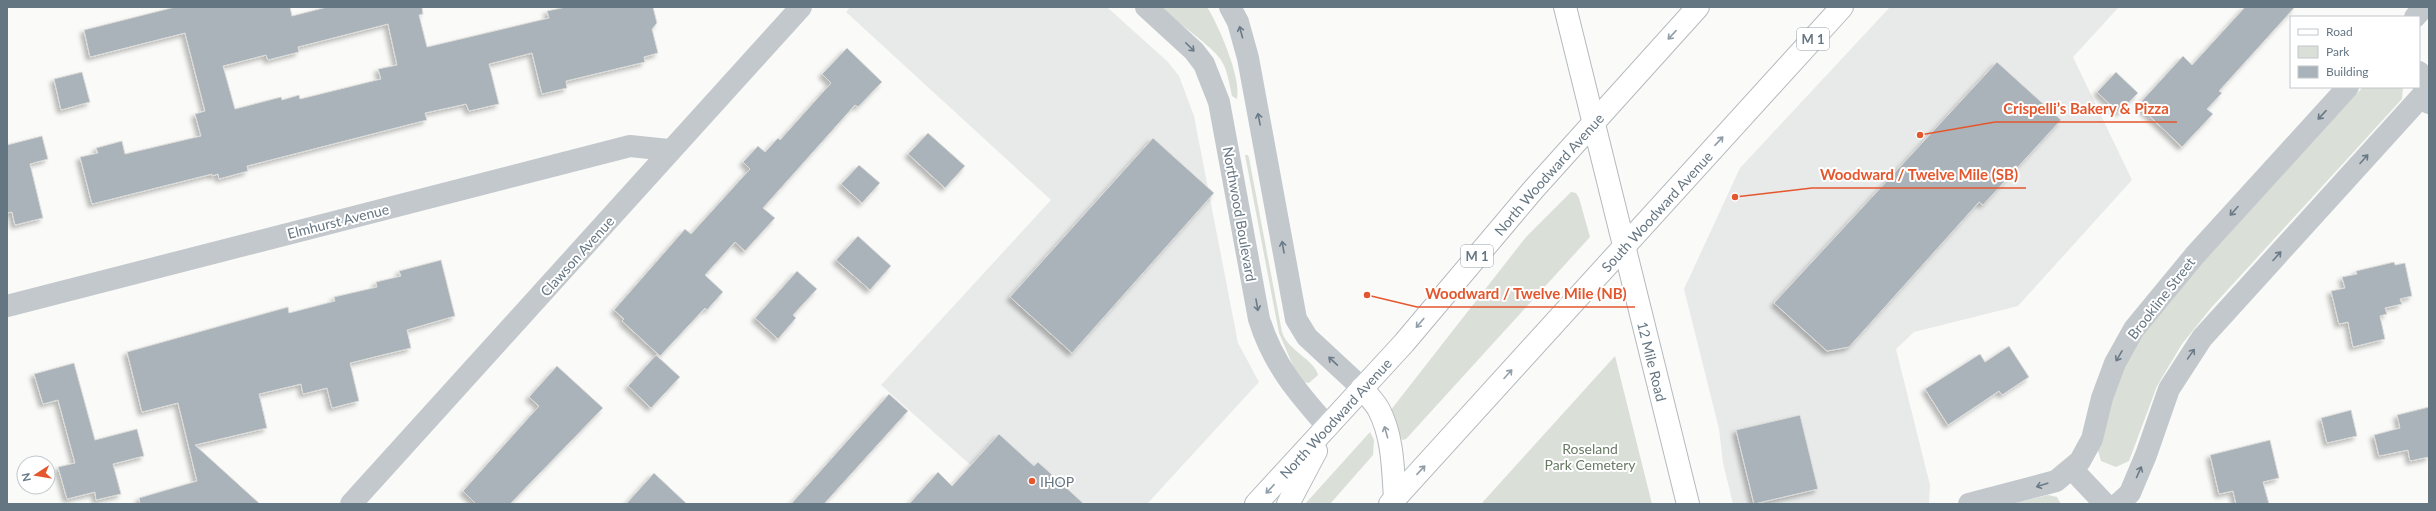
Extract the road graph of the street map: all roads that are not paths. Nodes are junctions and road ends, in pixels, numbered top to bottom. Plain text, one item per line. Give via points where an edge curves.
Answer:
1 (801, 7) edge
2 (1146, 7) edge
3 (1230, 7) edge
4 (1565, 7) edge
5 (1698, 7) edge
6 (1821, 7) edge
7 (1842, 7) edge
8 (2424, 7) edge
9 (2416, 16) edge
10 (1784, 71) junction
11 (2347, 88) edge
12 (2426, 89) edge
13 (1594, 126) junction
14 (669, 150) junction
15 (1624, 246) junction
16 (7, 306) edge
17 (1362, 388) junction
18 (1328, 427) junction
19 (2072, 469) junction
20 (1392, 501) edge
21 (351, 504) edge
22 (1256, 504) edge
23 (1288, 504) edge
24 (1688, 504) edge
25 (1969, 504) edge
26 (2105, 504) edge
27 (2118, 504) edge

1 - 14 street, Clawson Avenue
2 -> 18 street, Northwood Boulevard via 1194,51 1204,64 1219,102 1259,319 1266,342 1291,385
17 -> 3 street via 1307,337 1296,319 1248,58 1238,22
4 - 13 main road, 12 Mile Road
5 -> 13 main road, North Woodward Avenue / M 1 via 1650,58
6 - 10 main road
7 - 10 main road, South Woodward Avenue / M 1
8 - 9 street
15 -> 10 main road, South Woodward Avenue / M 1
11 -> 19 street, Brookline Street via 2184,266 2134,329 2115,363 2092,439 2080,461
27 -> 12 street via 2130,493 2146,456 2169,388 2202,338
13 - 15 main road, 12 Mile Road
13 -> 17 main road, North Woodward Avenue / M 1 via 1533,190 1404,343
14 - 16 street, Elmhurst Avenue via 630,146
14 - 21 street, Clawson Avenue via 615,215
20 -> 15 main road, South Woodward Avenue / M 1
15 - 24 main road, 12 Mile Road
17 - 18 main road, North Woodward Avenue / M 1
20 -> 17 main road via 1392,456 1387,434 1378,409
18 -> 22 main road, North Woodward Avenue / M 1
18 - 23 main road
19 -> 25 street, Brookline Street via 2056,481
19 - 26 street

